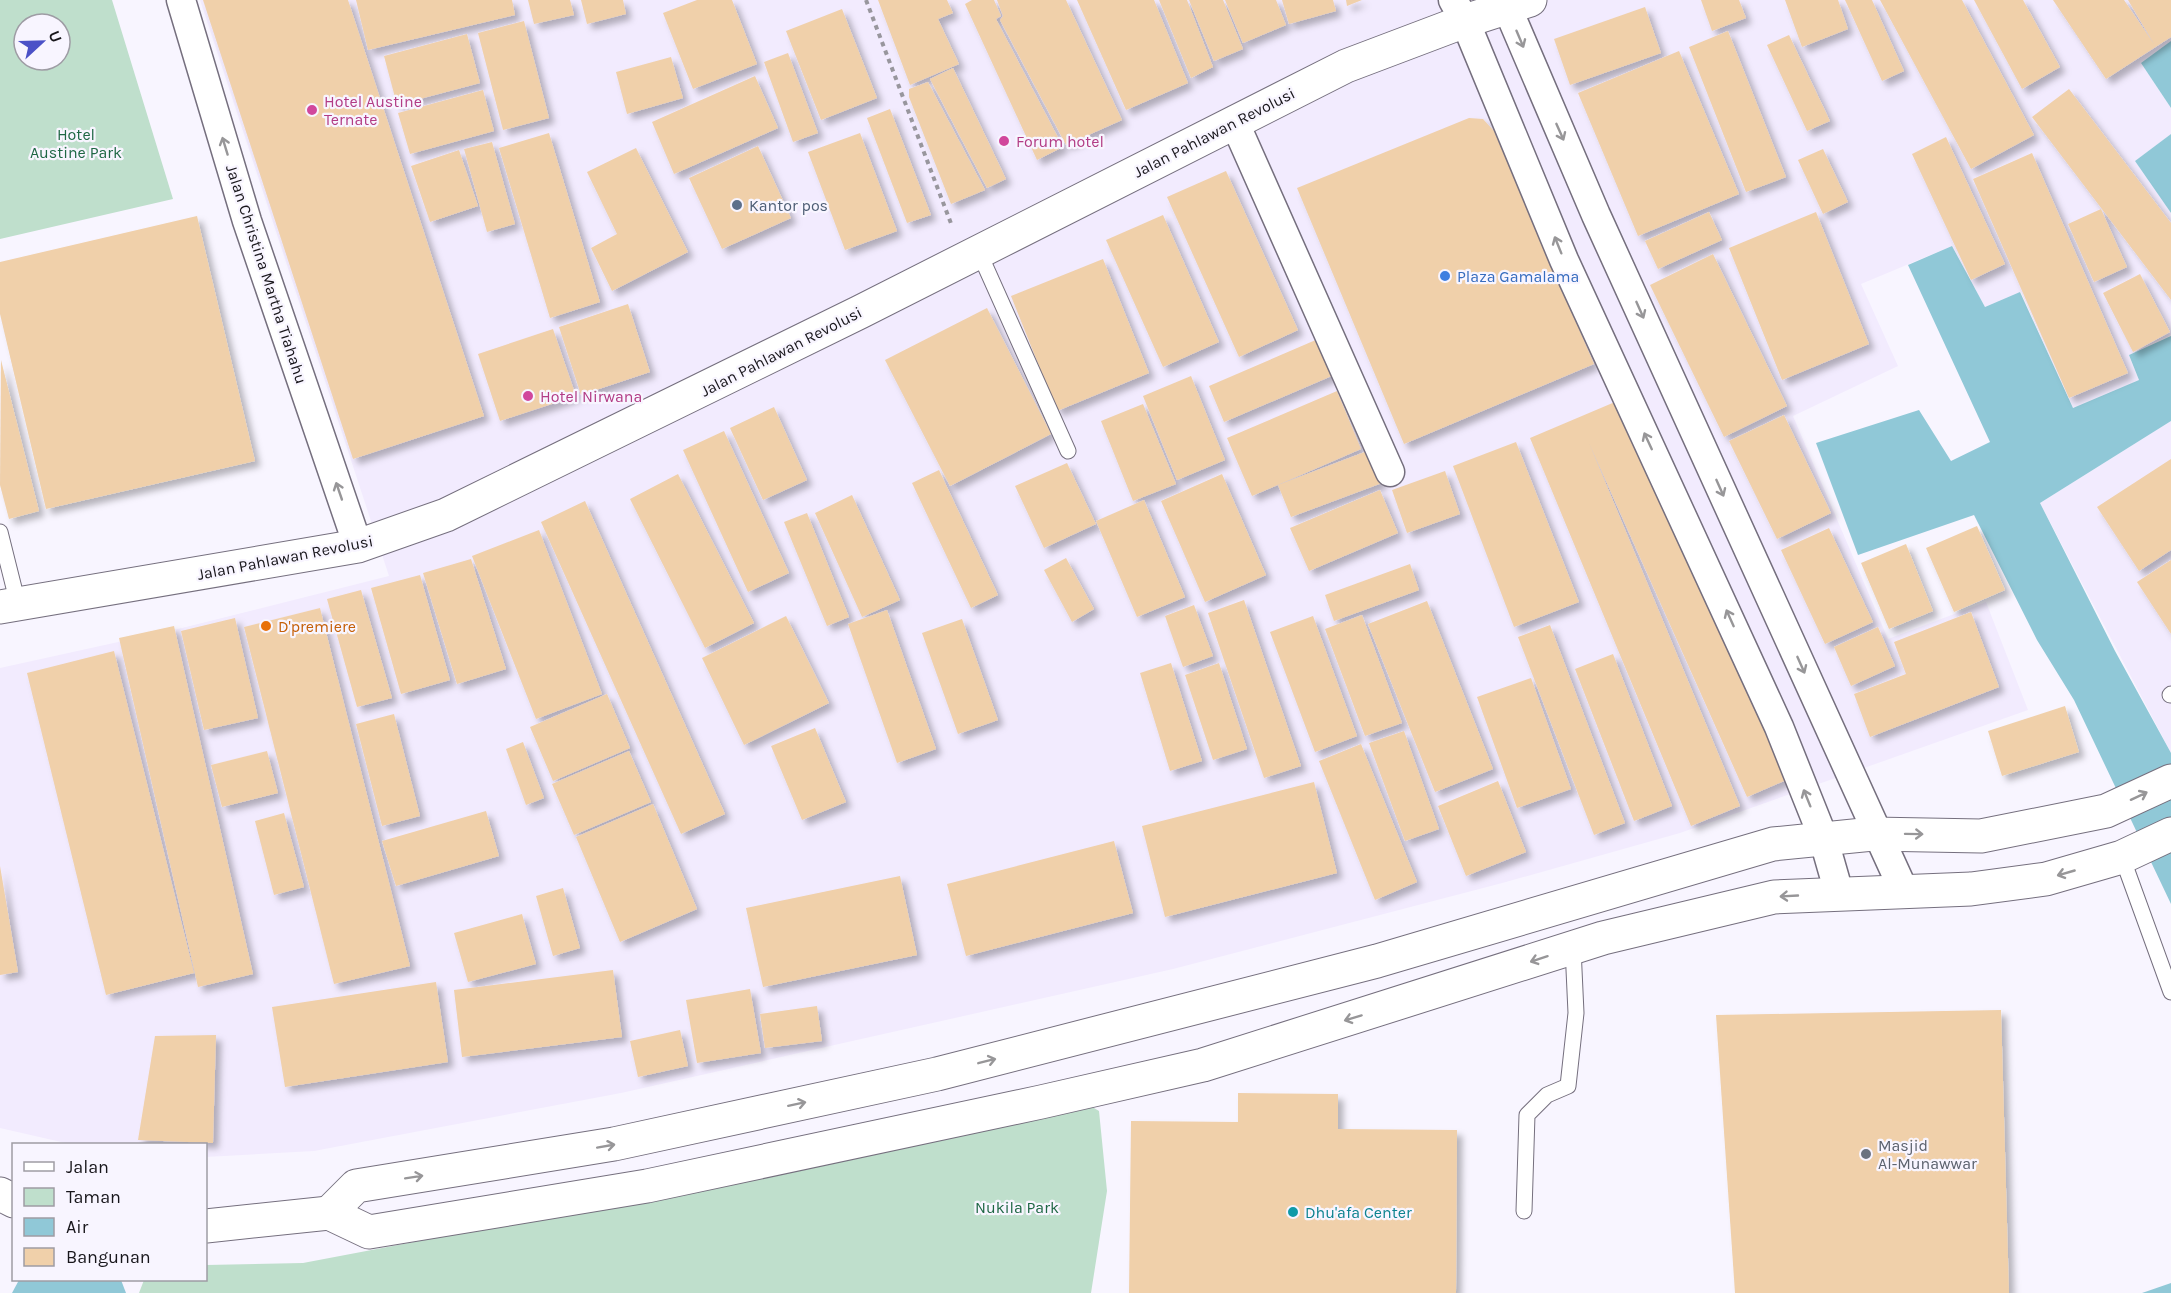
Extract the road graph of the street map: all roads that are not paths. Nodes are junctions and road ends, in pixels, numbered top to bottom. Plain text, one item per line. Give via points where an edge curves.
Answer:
1 (181, 0) edge
2 (1514, 3) edge
3 (1459, 10) edge
4 (1234, 122) junction
5 (971, 254) junction
6 (1068, 451) dead end
7 (1390, 472) dead end
8 (0, 532) edge
9 (358, 546) junction
10 (9, 606) edge
11 (2171, 781) edge
12 (1877, 834) junction
13 (2171, 834) edge
14 (1823, 837) junction
15 (2122, 857) junction
16 (1903, 889) junction
17 (1839, 893) junction
18 (1467, 933) junction
19 (1573, 948) junction
20 (1485, 976) junction
21 (2171, 992) edge
22 (1524, 1211) dead end
23 (329, 1213) junction
24 (207, 1226) edge

9 -> 1 street, Jalan Christina Martha Tiahahu via 248,221
2 - 3 street, Jalan Pahlawan Revolusi
2 -> 12 street via 1596,215
3 - 4 street, Jalan Pahlawan Revolusi
14 -> 3 street via 1779,727 1564,260
4 - 5 street, Jalan Pahlawan Revolusi
4 - 7 street
5 - 6 lane
5 - 9 street, Jalan Pahlawan Revolusi via 535,473 446,515
8 - 10 lane
9 - 10 street, Jalan Pahlawan Revolusi
12 -> 11 street via 1982,836 2106,811
12 - 14 street
12 - 16 street
13 - 15 street
14 - 17 street
14 - 18 street via 1773,844
15 -> 16 street via 2046,879 1971,889
15 - 21 lane
16 - 17 street
17 -> 19 street via 1774,897
18 - 20 street
23 -> 18 street via 356,1186 614,1144 936,1074 1219,1003
19 -> 20 street
19 - 22 lane via 1576,1013 1568,1086 1547,1095 1527,1115
20 -> 23 street via 1203,1065 647,1186 369,1232
23 - 24 street

